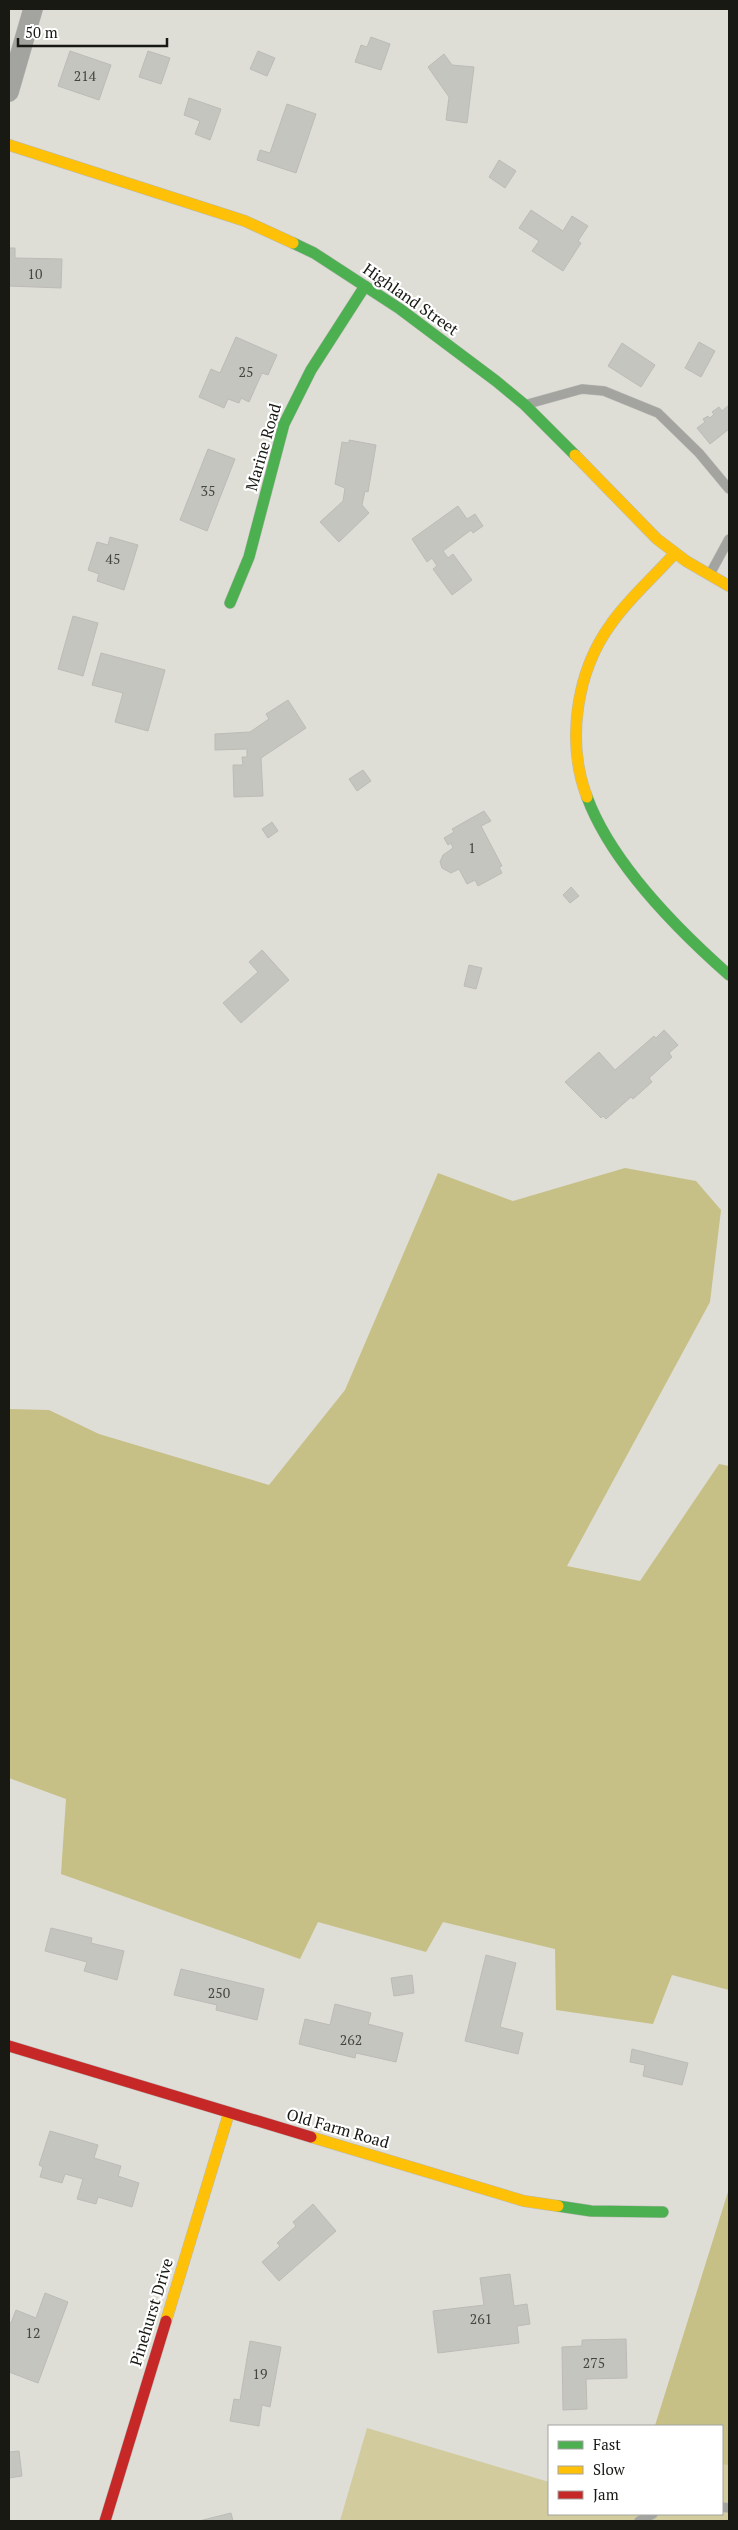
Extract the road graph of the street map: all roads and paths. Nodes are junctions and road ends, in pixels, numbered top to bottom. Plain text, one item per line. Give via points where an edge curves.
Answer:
1 (33, 9) edge
2 (9, 92) edge
3 (9, 145) edge
4 (365, 286) junction
5 (525, 405) junction
6 (729, 489) edge
7 (729, 539) edge
8 (675, 553) junction
9 (709, 576) junction
10 (729, 586) edge
11 (230, 603) dead end
12 (729, 975) edge
13 (9, 2046) edge
14 (229, 2113) junction
15 (663, 2212) dead end
16 (651, 2515) edge
17 (105, 2521) edge
18 (639, 2521) edge

1 - 2 street
3 - 4 street, Highland Street via 245,221 299,245
4 - 5 street, Highland Street
4 - 11 street, Marine Road via 291,407 249,557
5 - 6 lane via 582,389 604,391 658,413 699,453
5 - 8 street, Highland Street via 650,532
7 - 9 lane
8 - 9 street, Highland Street
8 - 12 street via 615,618 593,656 578,712 578,764 592,810 616,852 682,932
9 - 10 street, Highland Street
13 - 14 street, Old Farm Road
14 - 15 street, Old Farm Road via 524,2201 591,2211
14 - 17 street, Pinehurst Drive
16 - 18 lane

